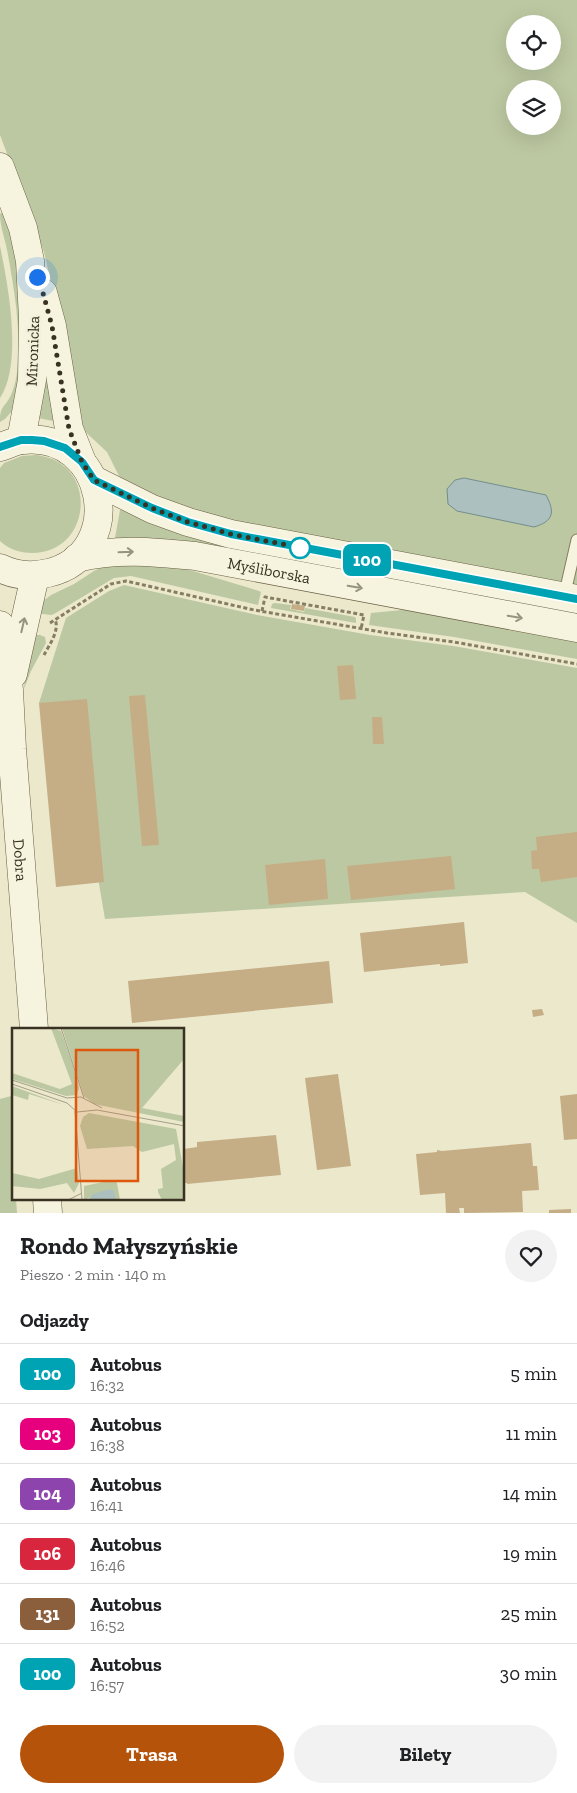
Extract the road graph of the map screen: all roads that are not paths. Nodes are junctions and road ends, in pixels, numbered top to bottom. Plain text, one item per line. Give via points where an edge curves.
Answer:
1 (0, 167) edge
2 (30, 261) junction
3 (11, 444) edge
4 (88, 471) junction
5 (577, 540) edge
6 (78, 558) junction
7 (0, 568) edge
8 (35, 576) junction
9 (570, 598) edge
10 (0, 625) edge
11 (577, 628) edge
12 (9, 690) junction
13 (34, 1028) edge
14 (47, 1200) edge
15 (48, 1213) edge

1 - 2 main road, Mironicka via 23,228
2 - 3 main road, Mironicka via 34,318 32,380
2 - 4 main road, Mironicka via 50,317 69,429
3 - 4 main road, Myśliborska via 44,441 65,448
4 - 6 main road, Mironicka via 99,501 98,522 91,542
4 - 9 main road, Myśliborska via 152,508 231,534
5 - 9 lane
6 - 8 main road via 58,571
6 -> 11 main road, Myśliborska via 104,552 195,556
7 - 8 main road via 22,576
12 -> 8 main road, Dobra
10 - 12 main road, Dobra
12 - 13 main road, Dobra
14 - 15 main road

